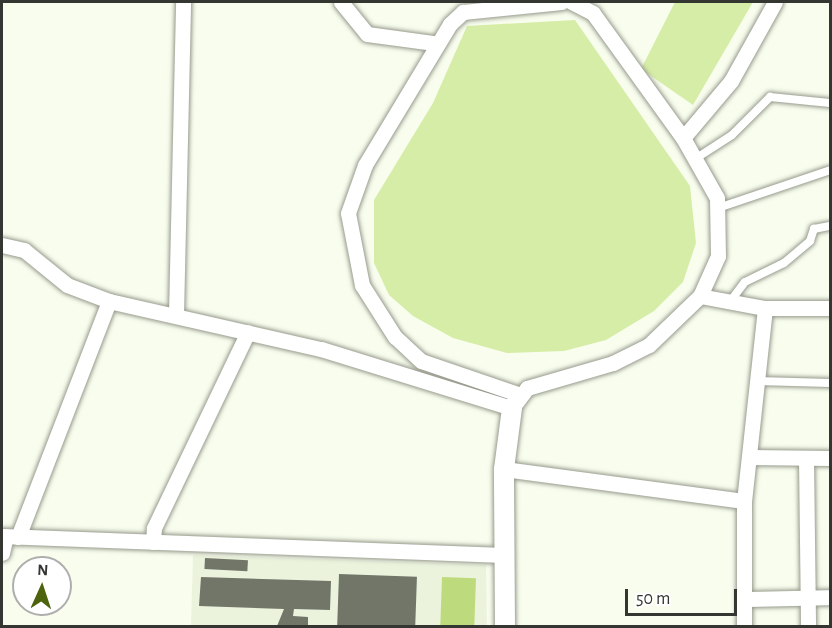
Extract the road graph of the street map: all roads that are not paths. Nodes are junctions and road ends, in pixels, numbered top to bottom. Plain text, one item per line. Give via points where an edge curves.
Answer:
1 (183, 2) edge
2 (341, 2) edge
3 (561, 2) edge
4 (571, 2) edge
5 (775, 2) edge
6 (434, 43) junction
7 (831, 104) edge
8 (683, 138) junction
9 (695, 159) junction
10 (831, 170) edge
11 (718, 208) junction
12 (831, 226) edge
13 (2, 245) edge
14 (700, 296) junction
15 (109, 301) junction
16 (728, 304) junction
17 (765, 308) junction
18 (831, 308) edge
19 (176, 315) junction
20 (248, 332) junction
21 (758, 381) junction
22 (831, 383) edge
23 (515, 401) junction
24 (749, 457) junction
25 (806, 458) junction
26 (831, 458) edge
27 (504, 469) junction
28 (744, 501) junction
29 (8, 536) edge
30 (153, 542) junction
31 (2, 553) edge
32 (504, 555) junction
33 (831, 597) edge
34 (808, 598) junction
35 (744, 599) junction
36 (505, 627) edge
37 (744, 627) edge
38 (808, 627) edge

1 - 19 street
2 - 6 street via 367,34
3 - 6 street via 463,12
4 - 8 street via 593,13
5 - 8 street via 731,81
6 - 23 street via 352,193 349,232 354,260 374,307 406,349 421,361
7 - 9 lane via 770,97 732,135
8 - 9 street
9 - 11 street
10 - 11 lane
11 - 14 street via 718,256
12 - 16 lane via 814,229 810,241 784,262 745,282
13 - 15 street via 24,250 67,285
14 - 16 street
14 - 23 street via 649,345
15 - 19 street
15 - 29 street
16 - 17 street
17 - 18 street
17 - 21 street
19 - 20 street
20 - 23 street
20 - 30 street via 154,528
21 - 22 lane
21 - 24 street
23 - 27 street
24 - 25 street
24 - 28 street
25 - 26 street
25 - 34 street
27 - 28 street
27 - 32 street
28 - 35 street
29 - 30 street
29 - 31 street
30 - 32 street
32 - 36 street
33 - 34 street
34 - 35 street
34 - 38 street
35 - 37 street

